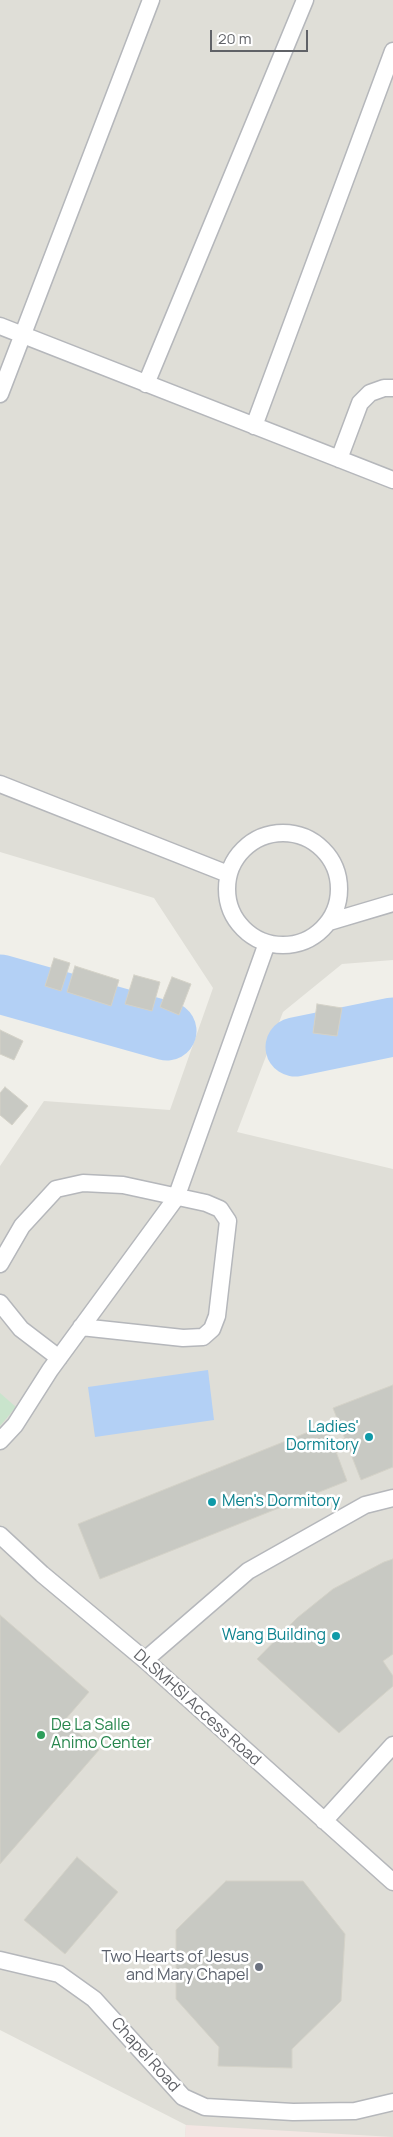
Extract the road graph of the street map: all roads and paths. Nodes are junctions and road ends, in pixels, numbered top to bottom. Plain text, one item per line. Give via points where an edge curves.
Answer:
1 (151, 0) edge
2 (305, 0) edge
3 (393, 51) edge
4 (0, 326) edge
5 (23, 335) junction
6 (146, 384) junction
7 (393, 388) edge
8 (0, 394) edge
9 (254, 426) junction
10 (339, 459) junction
11 (393, 480) edge
12 (0, 784) edge
13 (228, 874) junction
14 (393, 903) edge
15 (329, 922) junction
16 (267, 944) junction
17 (176, 1198) junction
18 (0, 1264) edge
19 (0, 1303) edge
20 (81, 1327) junction
21 (59, 1358) junction
22 (0, 1441) edge
23 (393, 1498) edge
24 (0, 1535) edge
25 (145, 1660) junction
26 (393, 1745) edge
27 (324, 1821) junction
28 (393, 1882) edge
29 (0, 1960) edge
30 (393, 2102) edge

1 - 5 lane
2 - 6 lane
3 - 9 lane
4 - 5 lane
5 - 6 lane
5 - 8 lane
6 - 9 lane
7 - 10 lane via 370,393 360,403
9 - 10 lane
10 - 11 lane
12 - 13 lane
13 - 15 lane via 235,858 263,835 299,834 328,854 337,870 340,888 337,906
13 - 16 lane via 226,892 238,924
14 - 15 lane
15 - 16 lane via 317,935 302,942 284,946
16 - 17 lane
17 - 18 lane via 123,1185 83,1183 56,1189 22,1226
17 - 20 lane
17 - 20 lane via 206,1203 220,1209 228,1220 218,1316 212,1329 203,1337 183,1338
19 - 21 lane via 21,1329
20 - 21 lane
21 - 22 lane
23 - 25 lane via 365,1505 248,1571
24 - 25 lane, DLSMHSI Access Road
25 - 27 lane, DLSMHSI Access Road
26 - 27 lane
27 - 28 lane, DLSMHSI Access Road
29 - 30 lane, Chapel Road via 59,1974 94,1999 183,2096 205,2107 294,2112 355,2111

